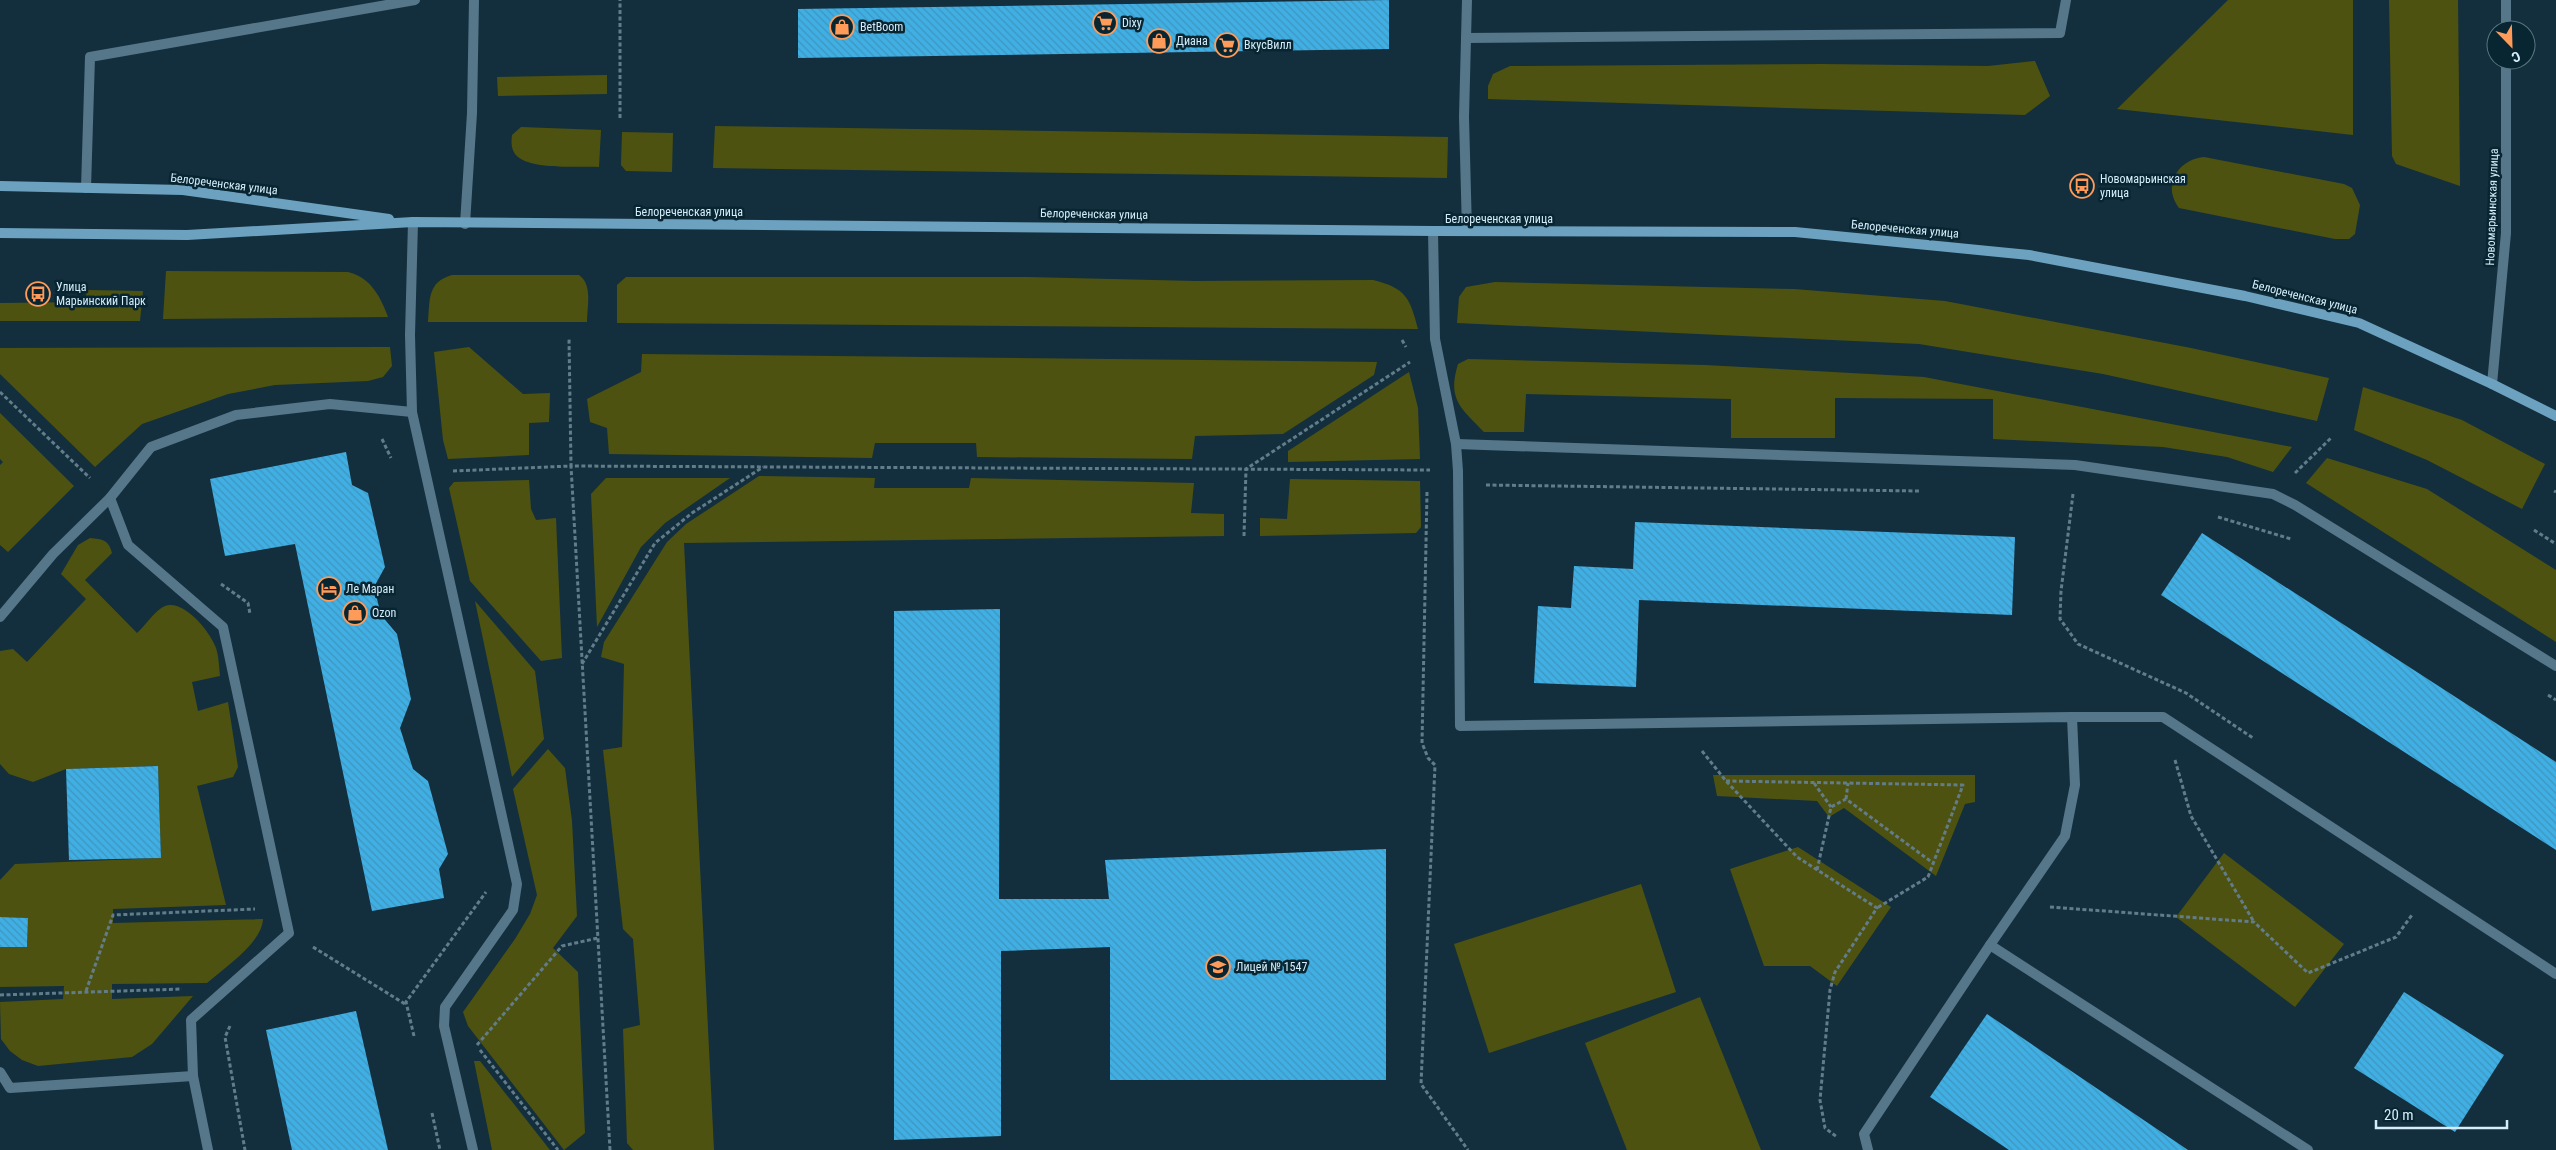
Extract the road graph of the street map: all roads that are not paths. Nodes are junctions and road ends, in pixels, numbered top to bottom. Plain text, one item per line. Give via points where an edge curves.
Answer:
1 (415, 0) edge
2 (474, 0) edge
3 (1467, 0) edge
4 (2066, 0) edge
5 (2506, 0) edge
6 (2506, 20) edge
7 (1466, 38) junction
8 (2506, 70) edge
9 (0, 186) edge
10 (86, 188) junction
11 (413, 222) junction
12 (465, 224) junction
13 (1433, 231) junction
14 (1467, 231) junction
15 (0, 233) edge
16 (2492, 384) junction
17 (412, 412) junction
18 (2556, 416) edge
19 (1456, 444) junction
20 (110, 498) junction
21 (0, 617) edge
22 (2556, 666) edge
23 (2072, 717) junction
24 (1990, 945) junction
25 (2556, 974) edge
26 (0, 1072) edge
27 (193, 1076) junction
28 (1867, 1148) edge
29 (208, 1150) edge
30 (473, 1150) edge
31 (2308, 1150) edge

1 - 10 street via 90,57
2 - 12 street via 472,113
3 - 7 street
4 - 7 street via 2060,33
5 - 6 street
7 - 14 street
8 - 16 street, Новомарьинская улица via 2506,233
9 - 10 main road, Белореченская улица
10 - 11 main road, Белореченская улица via 184,190
11 - 12 main road, Белореченская улица
11 - 15 main road, Белореченская улица via 187,235
11 - 17 street
12 - 13 main road, Белореченская улица
13 - 14 main road, Белореченская улица
13 - 19 street via 1435,339
14 - 16 main road, Белореченская улица via 1795,232 1923,242 2065,260 2245,296 2359,323
16 - 18 main road, Белореченская улица
17 - 20 street via 330,404 236,415 151,447
17 - 30 street via 517,884 513,910 445,1007 444,1026
19 - 22 street via 2075,466 2273,494
19 - 23 street via 1460,726
20 - 21 street via 53,554
20 - 27 street via 128,545 223,627 289,933 191,1020
23 - 24 street via 2075,785 2065,836
23 - 25 street via 2163,717
24 - 28 street via 1864,1134
24 - 31 street
26 - 27 street via 10,1088
27 - 29 street

